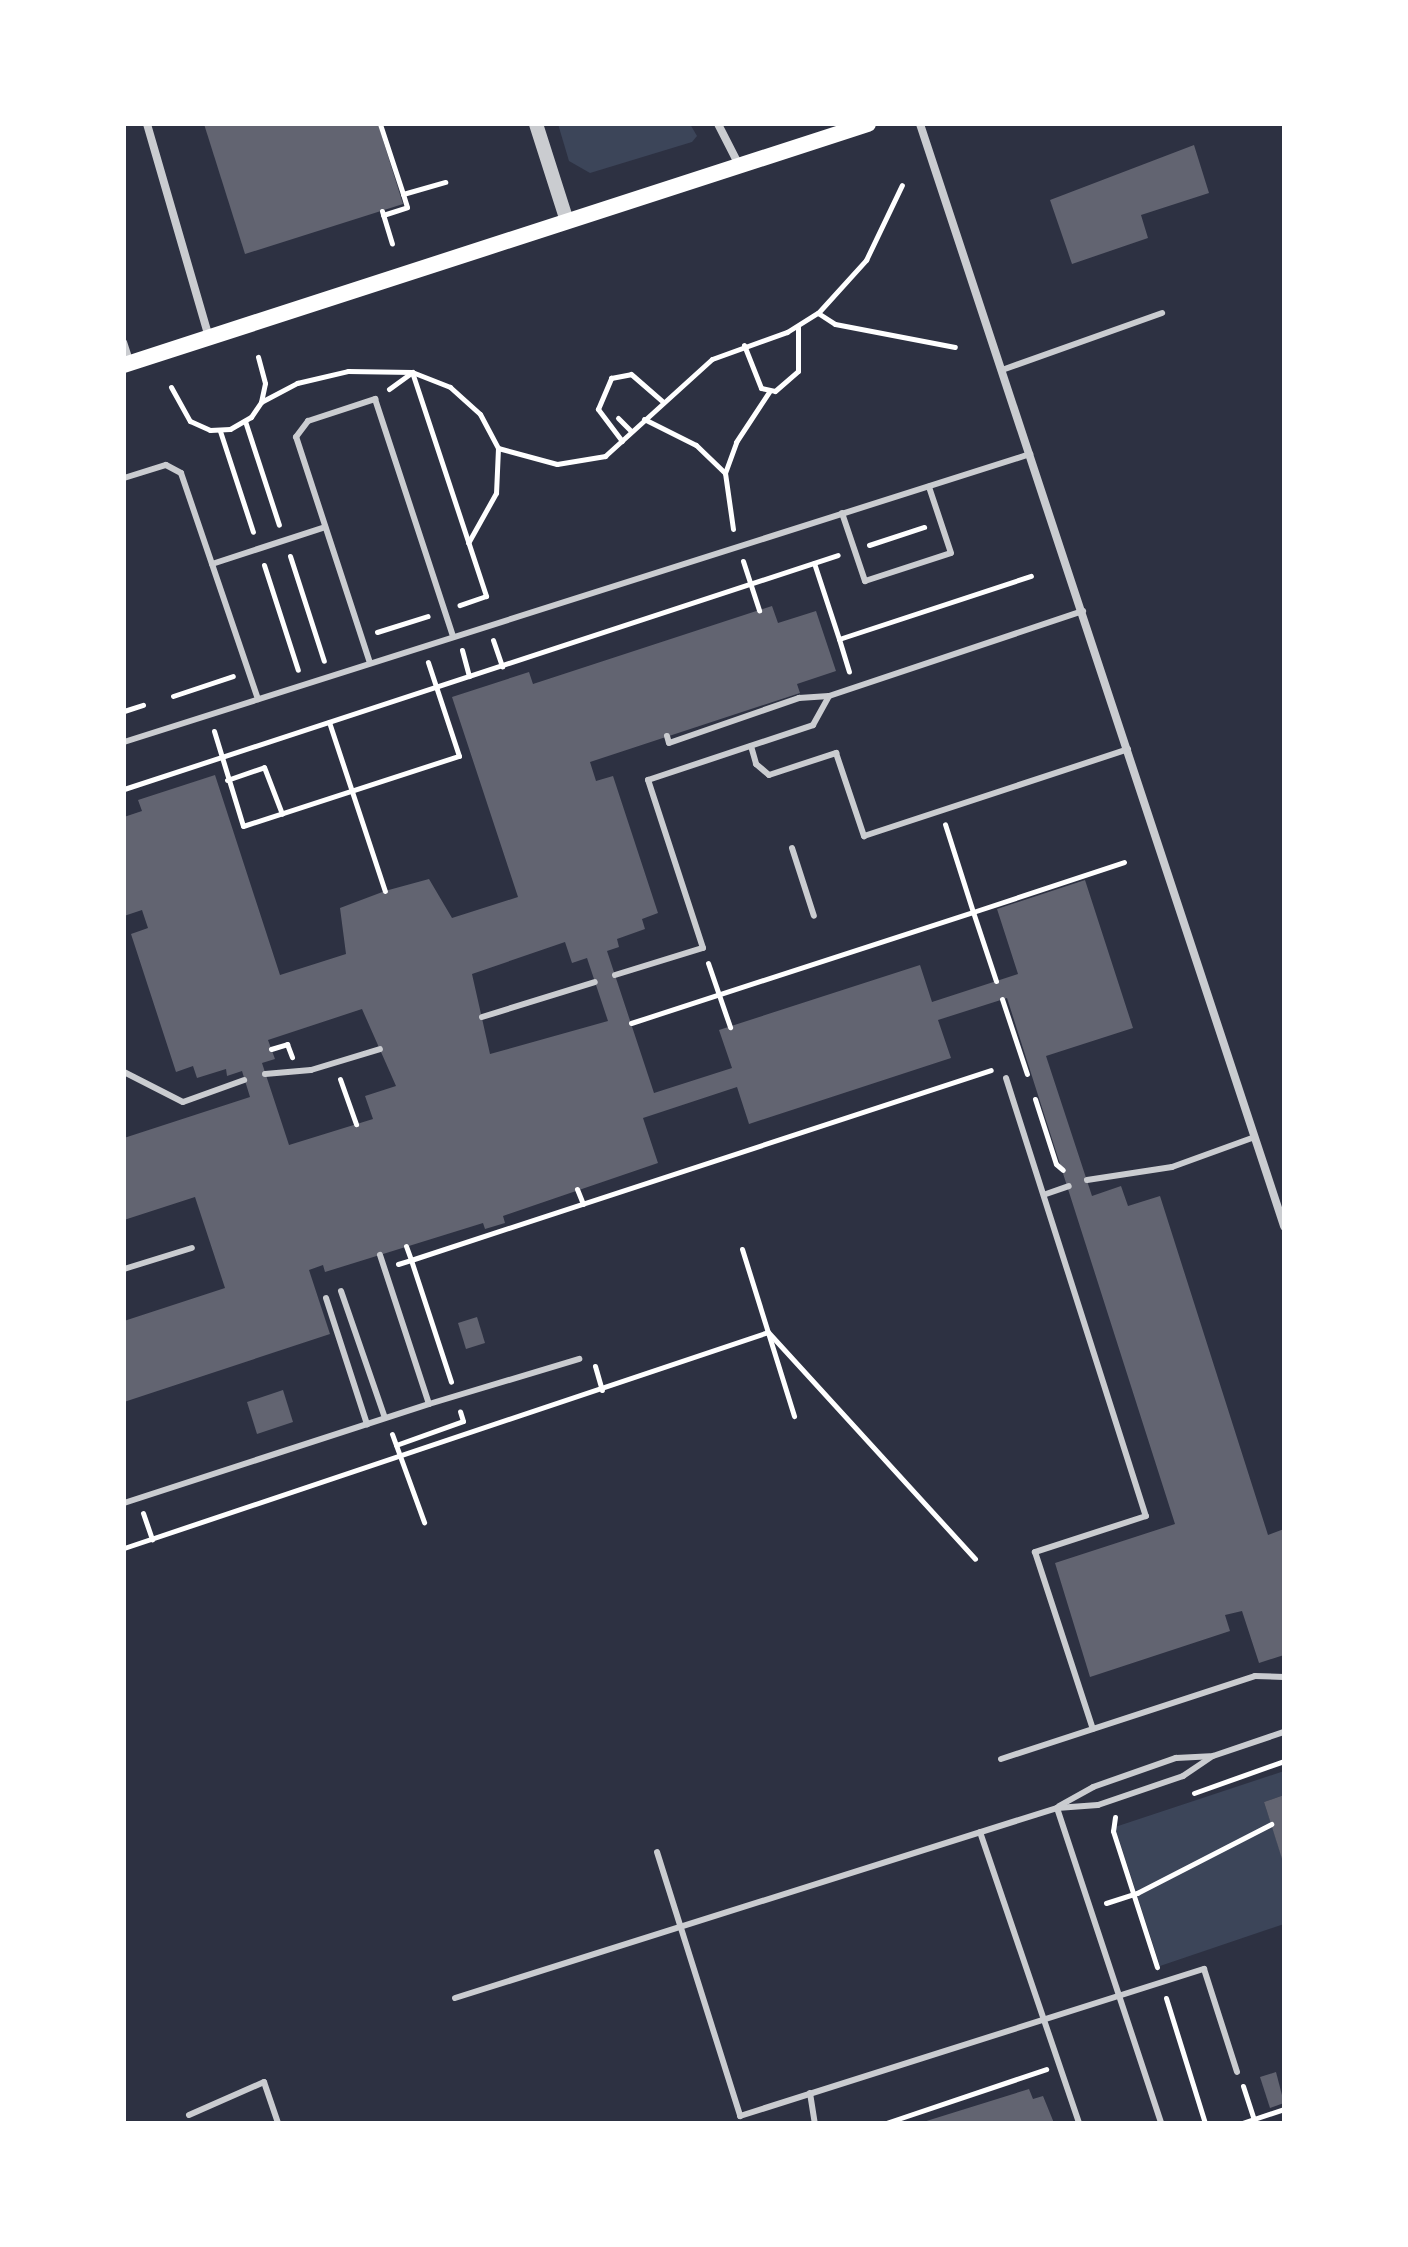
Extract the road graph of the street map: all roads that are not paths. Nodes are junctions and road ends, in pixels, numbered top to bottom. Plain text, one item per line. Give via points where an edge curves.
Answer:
1 (147, 124) edge
2 (536, 124) edge
3 (718, 124) edge
4 (868, 124) edge
5 (920, 124) edge
6 (740, 166) junction
7 (567, 221) junction
8 (1162, 313) dead end
9 (209, 337) junction
10 (124, 342) edge
11 (127, 364) edge
12 (1002, 370) junction
13 (1030, 454) junction
14 (124, 478) edge
15 (929, 487) junction
16 (842, 513) junction
17 (325, 527) junction
18 (212, 564) junction
19 (1083, 611) junction
20 (453, 636) junction
21 (370, 663) junction
22 (829, 696) junction
23 (258, 699) junction
24 (667, 736) dead end
25 (124, 742) edge
26 (751, 746) junction
27 (1128, 749) junction
28 (792, 848) dead end
29 (814, 916) dead end
30 (615, 975) dead end
31 (595, 982) dead end
32 (482, 1017) dead end
33 (380, 1049) dead end
34 (124, 1072) edge
35 (265, 1074) dead end
36 (1006, 1078) dead end
37 (244, 1080) dead end
38 (1255, 1137) junction
39 (1087, 1180) dead end
40 (1069, 1186) dead end
41 (1046, 1194) junction
42 (1284, 1226) edge
43 (192, 1248) dead end
44 (380, 1255) dead end
45 (124, 1269) edge
46 (341, 1291) dead end
47 (326, 1298) dead end
48 (579, 1359) dead end
49 (429, 1404) junction
50 (385, 1418) junction
51 (367, 1424) junction
52 (124, 1503) edge
53 (1284, 1677) edge
54 (1093, 1729) junction
55 (1284, 1732) edge
56 (1213, 1756) junction
57 (1001, 1759) dead end
58 (1057, 1808) junction
59 (980, 1832) junction
60 (657, 1852) dead end
61 (680, 1926) junction
62 (1118, 1996) junction
63 (455, 1998) dead end
64 (1043, 2019) junction
65 (1237, 2072) dead end
66 (810, 2093) junction
67 (189, 2115) dead end
68 (741, 2120) edge
69 (278, 2123) edge
70 (815, 2123) edge
71 (1079, 2123) edge
72 (1161, 2123) edge

1 - 9 street
2 - 7 street
3 - 6 street
4 - 6 main road
5 - 12 street
6 - 7 main road
7 - 9 main road
8 - 12 lane
9 - 11 main road
10 - 11 lane
12 - 13 street
13 - 15 lane
13 - 19 street
14 - 18 lane via 160,466 177,469
15 - 16 lane
15 - 16 lane via 951,553 865,581
16 - 20 lane
17 - 18 lane
17 - 20 lane via 297,432 308,421 375,399
17 - 21 lane
18 - 23 lane
19 - 22 lane
19 - 27 street
20 - 21 lane
21 - 23 lane
22 - 24 lane via 799,698 669,743
22 - 26 lane via 813,725
23 - 25 lane
26 - 27 lane via 756,764 769,775 836,753 864,836
26 - 30 lane via 648,780 703,948
27 - 38 street
28 - 29 lane
31 - 32 lane
33 - 35 lane via 311,1070
34 - 37 lane via 183,1102
36 - 41 lane
38 - 39 lane via 1172,1167
38 - 42 street
40 - 41 lane
41 - 54 lane via 1049,1223 1146,1516 1035,1552
43 - 45 lane
44 - 49 lane
46 - 50 lane
47 - 51 lane
48 - 49 lane
49 - 50 lane
50 - 51 lane
51 - 52 lane
53 - 54 lane via 1255,1676
54 - 57 lane
55 - 56 lane
56 - 58 lane via 1162,1763 1093,1787
56 - 58 lane via 1183,1776 1119,1798
58 - 59 lane
58 - 62 lane
59 - 61 lane
59 - 64 lane
60 - 61 lane
61 - 63 lane
61 - 68 lane
62 - 64 lane
62 - 65 lane via 1204,1969
62 - 72 lane
64 - 66 lane
64 - 71 lane
66 - 68 lane
66 - 70 lane
67 - 69 lane via 264,2082

